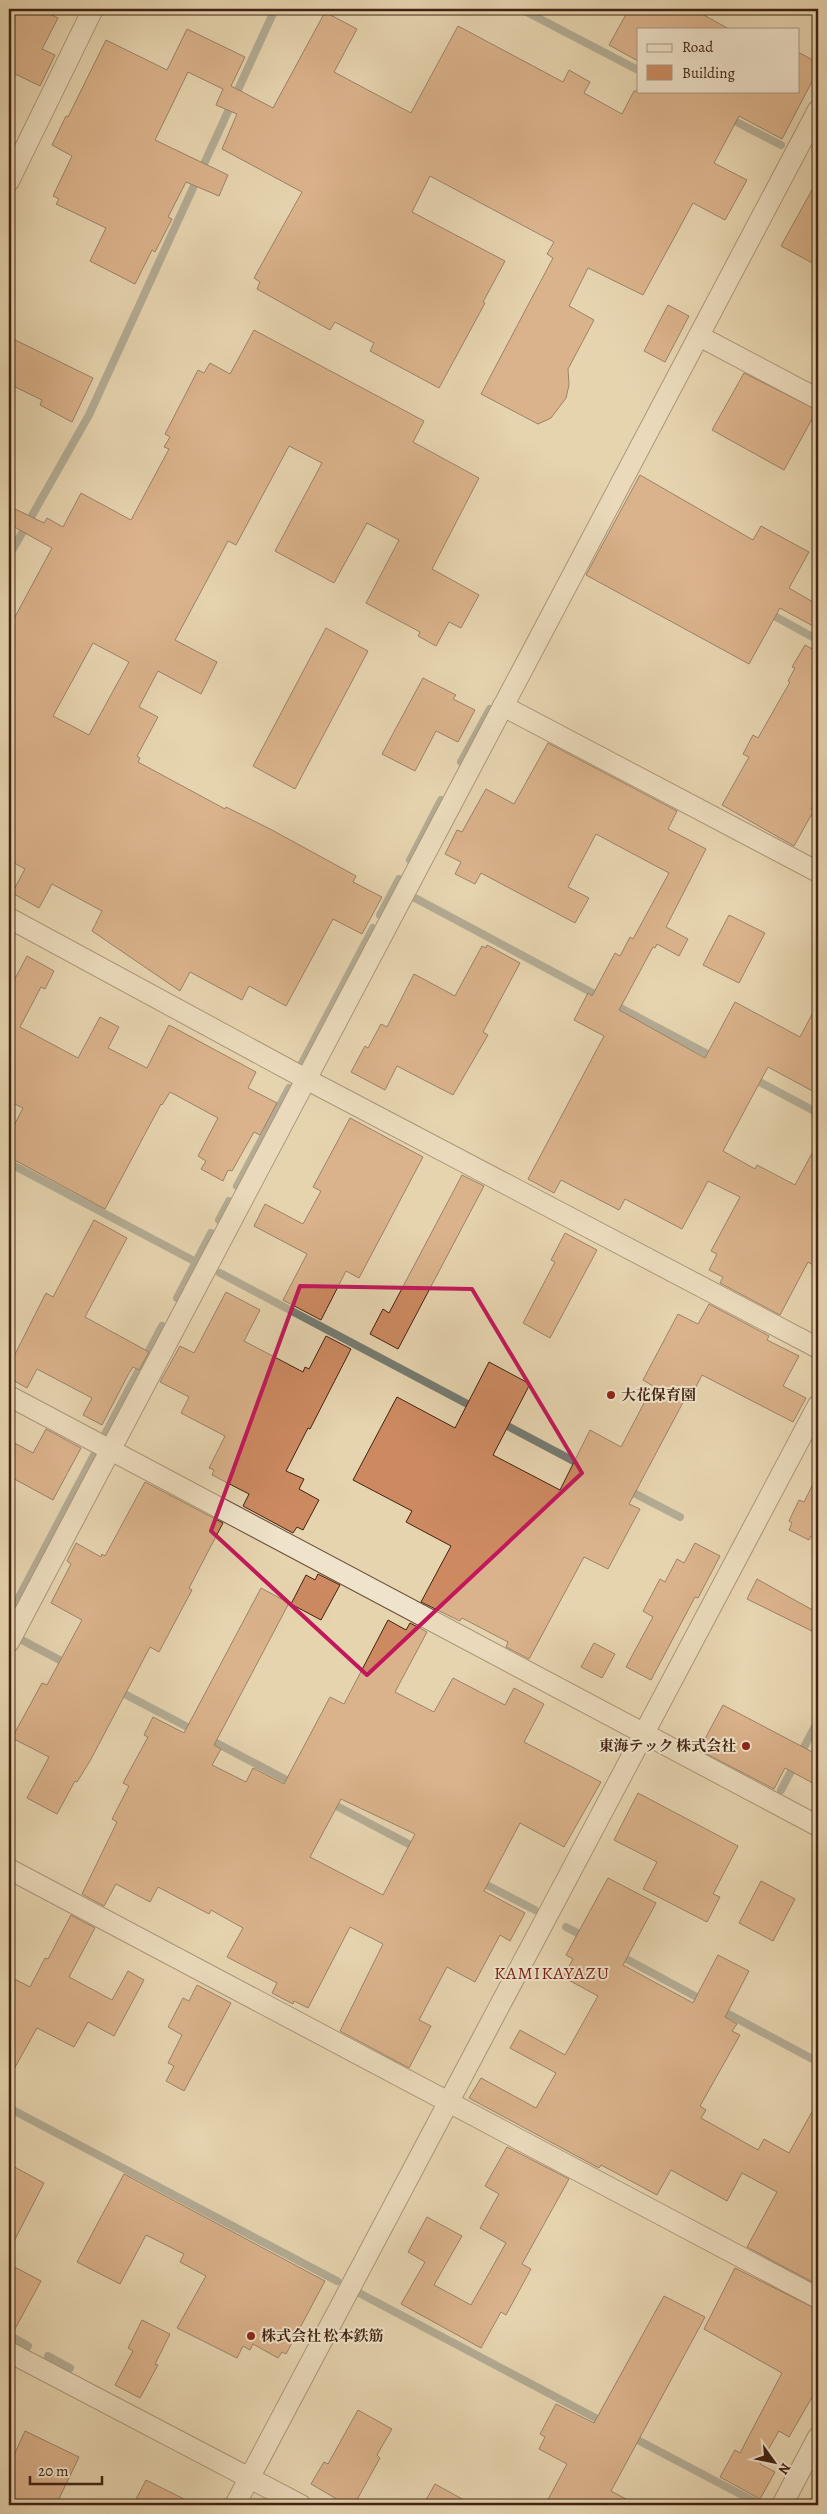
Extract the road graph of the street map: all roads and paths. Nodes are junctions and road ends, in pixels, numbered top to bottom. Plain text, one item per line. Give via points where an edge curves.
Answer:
1 (93, 9) edge
2 (818, 110) edge
3 (9, 181) edge
4 (699, 336) junction
5 (818, 399) edge
6 (503, 706) junction
7 (818, 872) edge
8 (9, 918) edge
9 (306, 1079) junction
10 (818, 1348) edge
11 (9, 1396) edge
12 (818, 1405) edge
13 (110, 1450) junction
14 (9, 1642) edge
15 (644, 1733) junction
16 (818, 1826) edge
17 (9, 1869) edge
18 (449, 2102) junction
19 (818, 2298) edge
20 (9, 2352) edge
21 (818, 2437) edge
22 (250, 2478) junction
23 (236, 2505) edge
24 (301, 2505) edge
25 (782, 2505) edge

1 - 3 street
2 - 4 street
4 - 5 street
4 - 6 street
6 - 7 street
6 - 9 street
8 - 9 street
9 - 10 street
9 - 13 street
11 - 13 street
12 - 15 street
13 - 14 street
13 - 15 street
15 - 16 street
15 - 18 street
17 - 18 street
18 - 19 street
18 - 22 street
20 - 22 street
21 - 25 street
22 - 23 street
22 - 24 street

